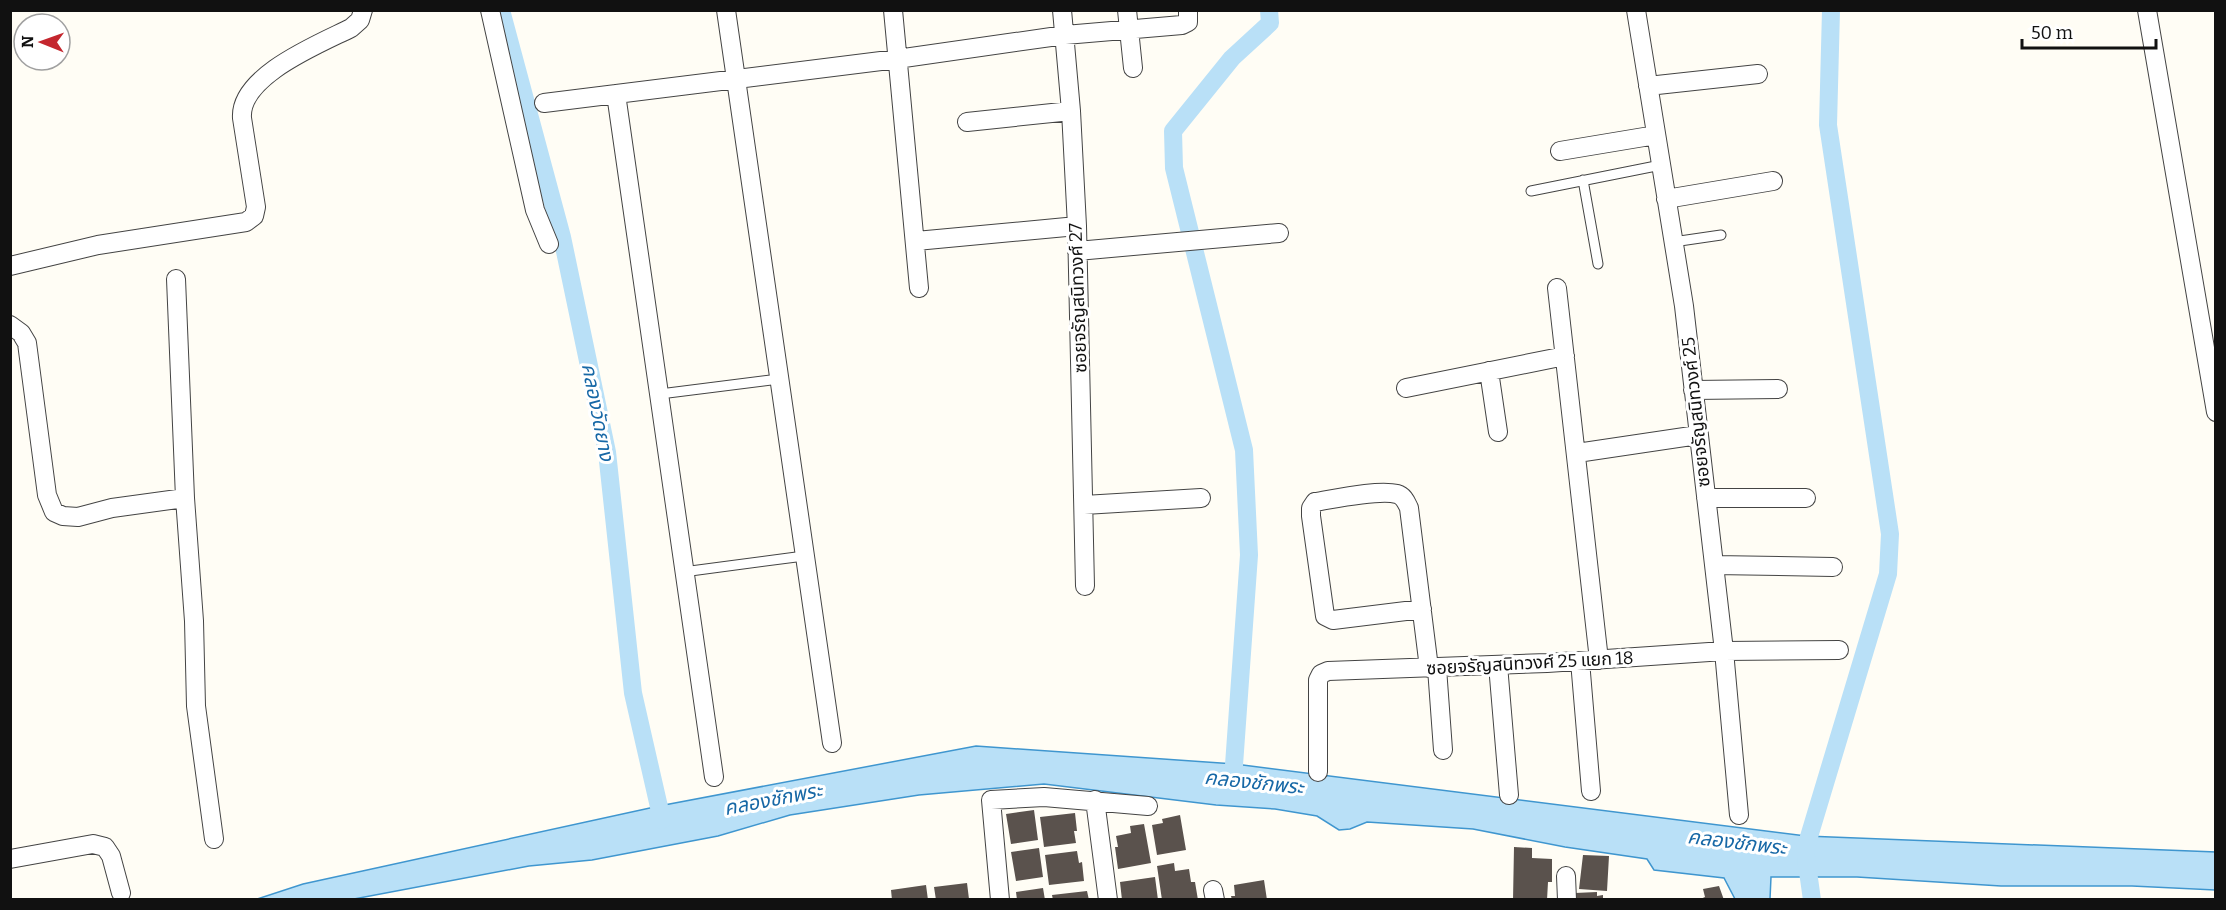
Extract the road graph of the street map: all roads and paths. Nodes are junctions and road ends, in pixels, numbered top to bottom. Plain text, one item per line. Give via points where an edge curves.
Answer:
1 (363, 10) edge
2 (490, 10) edge
3 (726, 10) edge
4 (893, 10) edge
5 (1062, 10) edge
6 (1127, 10) edge
7 (1188, 10) edge
8 (1636, 10) edge
9 (2147, 10) edge
10 (1128, 29) junction
11 (1065, 35) junction
12 (897, 58) junction
13 (1133, 68) dead end
14 (1758, 74) dead end
15 (735, 78) junction
16 (1648, 86) junction
17 (616, 94) junction
18 (544, 104) dead end
19 (1071, 111) junction
20 (967, 122) dead end
21 (1656, 135) junction
22 (1560, 151) dead end
23 (1661, 165) junction
24 (1583, 180) junction
25 (1773, 181) dead end
26 (1531, 191) dead end
27 (1666, 199) junction
28 (1077, 226) junction
29 (1279, 233) dead end
30 (1720, 235) dead end
31 (916, 241) junction
32 (1673, 242) junction
33 (549, 244) dead end
34 (1077, 251) junction
35 (1598, 264) dead end
36 (10, 266) edge
37 (176, 279) dead end
38 (919, 288) dead end
39 (1557, 288) dead end
40 (10, 325) edge
41 (1565, 356) junction
42 (1489, 371) junction
43 (779, 379) junction
44 (1406, 388) dead end
45 (1778, 388) dead end
46 (1693, 390) junction
47 (660, 394) junction
48 (2216, 412) edge
49 (1498, 432) dead end
50 (1698, 435) junction
51 (1577, 453) junction
52 (185, 498) junction
53 (1201, 498) dead end
54 (1706, 498) junction
55 (1806, 498) dead end
56 (1084, 505) junction
57 (804, 556) junction
58 (1714, 565) junction
59 (1833, 567) dead end
60 (683, 572) junction
61 (1085, 586) dead end
62 (1422, 609) junction
63 (1839, 650) dead end
64 (1724, 651) junction
65 (1599, 660) junction
66 (1580, 661) junction
67 (1498, 665) junction
68 (1433, 668) junction
69 (832, 743) dead end
70 (1443, 750) dead end
71 (1318, 772) dead end
72 (714, 777) dead end
73 (1591, 791) dead end
74 (1509, 795) dead end
75 (1095, 800) junction
76 (1148, 806) dead end
77 (1739, 815) dead end
78 (214, 839) dead end
79 (10, 859) edge
80 (1566, 876) dead end
81 (121, 893) dead end
82 (1000, 900) edge
83 (1108, 900) edge
84 (1567, 900) edge

1 - 36 street via 360,20 351,28 278,65 245,97 242,118 256,207 254,216 246,222 98,246
2 - 33 street via 535,210
3 - 15 street
4 - 12 street
5 - 11 street, ซอยจรัญสนิทวงศ์ 27
6 - 10 street
7 - 10 street via 1188,22 1182,25
8 - 16 street, ซอยจรัญสนิทวงศ์ 25
9 - 48 street
10 - 11 street
10 - 13 street
11 - 12 street
11 - 19 street, ซอยจรัญสนิทวงศ์ 27
12 - 15 street
12 - 31 street
14 - 16 street
15 - 17 street
15 - 43 street
16 - 21 street, ซอยจรัญสนิทวงศ์ 25
17 - 18 street
17 - 47 street
19 - 20 street
19 - 28 street, ซอยจรัญสนิทวงศ์ 27
21 - 22 street
21 - 23 street, ซอยจรัญสนิทวงศ์ 25
23 - 24 lane
23 - 27 street, ซอยจรัญสนิทวงศ์ 25
24 - 26 lane
24 - 35 lane
25 - 27 street
27 - 32 street, ซอยจรัญสนิทวงศ์ 25
28 - 31 street
28 - 34 street, ซอยจรัญสนิทวงศ์ 27
29 - 34 street
30 - 32 lane
31 - 38 street
32 - 46 street, ซอยจรัญสนิทวงศ์ 25
34 - 56 street, ซอยจรัญสนิทวงศ์ 27
37 - 52 street
39 - 41 street
40 - 52 street via 27,343 47,495 54,512 78,517
41 - 42 street
41 - 51 street
42 - 44 street
42 - 49 street
43 - 47 lane
43 - 57 street
45 - 46 street
46 - 50 street, ซอยจรัญสนิทวงศ์ 25
47 - 60 street
50 - 51 street
50 - 54 street, ซอยจรัญสนิทวงศ์ 25
51 - 65 street
52 - 78 street via 196,706
53 - 56 street
54 - 55 street
54 - 58 street, ซอยจรัญสนิทวงศ์ 25
56 - 61 street, ซอยจรัญสนิทวงศ์ 27
57 - 60 lane
57 - 69 street
58 - 59 street
58 - 64 street, ซอยจรัญสนิทวงศ์ 25
60 - 72 street
62 - 62 street via 1333,620 1325,616 1311,516 1315,502 1363,495 1397,494 1404,499 1409,508
62 - 68 street
63 - 64 street, ซอยจรัญสนิทวงศ์ 25 แยก 18
64 - 65 street, ซอยจรัญสนิทวงศ์ 25 แยก 18
64 - 77 street, ซอยจรัญสนิทวงศ์ 25
65 - 66 street, ซอยจรัญสนิทวงศ์ 25 แยก 18
66 - 67 street, ซอยจรัญสนิทวงศ์ 25 แยก 18
66 - 73 street
67 - 68 street, ซอยจรัญสนิทวงศ์ 25 แยก 18
67 - 74 street
68 - 70 street
68 - 71 street, ซอยจรัญสนิทวงศ์ 25 แยก 18 via 1321,674
75 - 76 street
75 - 82 street via 991,800
75 - 83 street
79 - 81 street via 93,844 105,847
80 - 84 street

